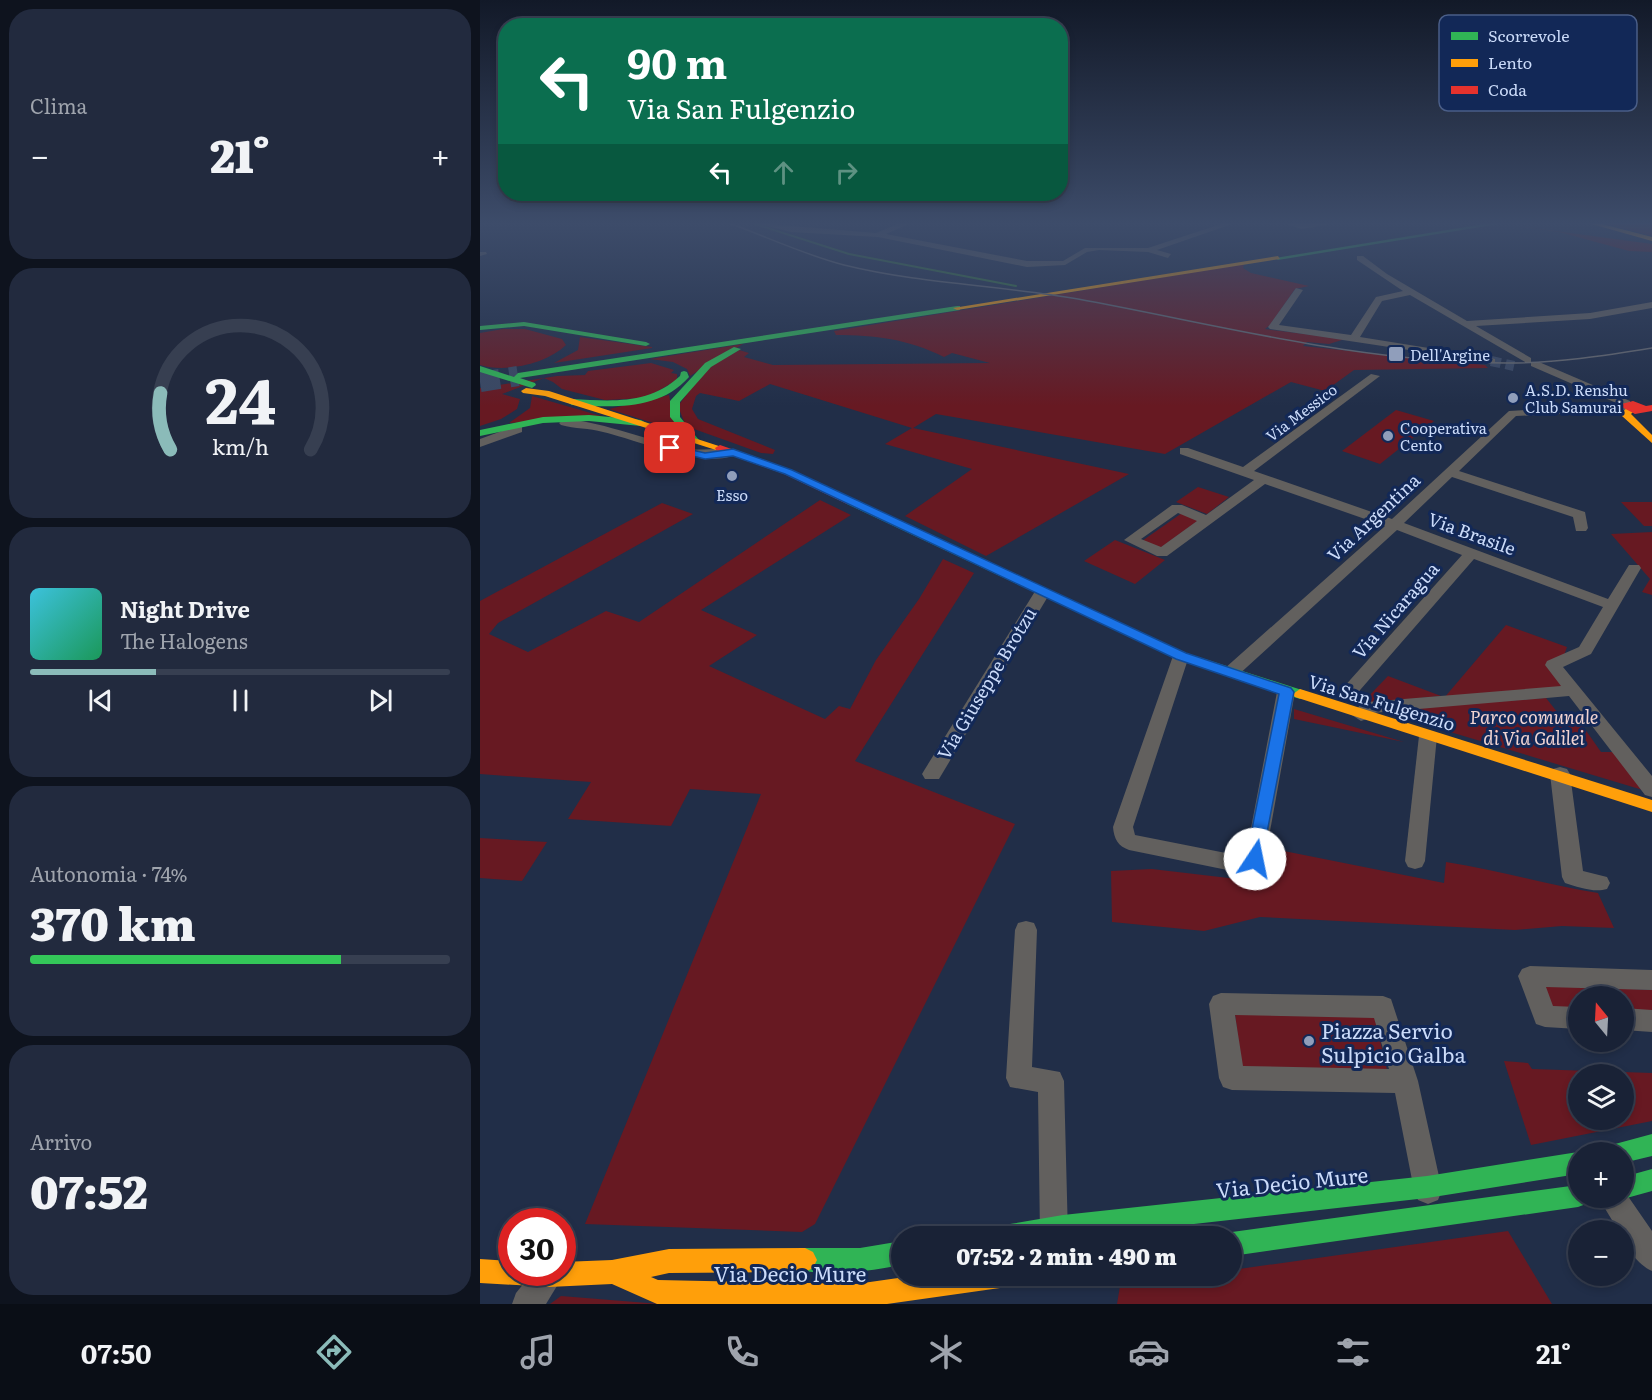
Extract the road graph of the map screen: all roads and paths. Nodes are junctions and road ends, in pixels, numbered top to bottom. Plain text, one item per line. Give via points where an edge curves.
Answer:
1 (1086, 284) edge
2 (1098, 284) edge
3 (1400, 284) edge
4 (1299, 290) dead end
5 (1050, 291) junction
6 (1412, 292) junction
7 (1027, 295) junction
8 (1652, 305) edge
9 (858, 323) junction
10 (1466, 324) junction
11 (480, 329) edge
12 (1354, 339) junction
13 (721, 341) junction
14 (1491, 361) tunnel mouth
15 (589, 365) junction
16 (1514, 366) tunnel mouth
17 (480, 369) edge
18 (1375, 376) dead end
19 (480, 377) edge
20 (1560, 377) junction
21 (525, 388) junction
22 (572, 402) junction
23 (1635, 408) edge
24 (641, 423) junction
25 (1652, 423) edge
26 (480, 428) edge
27 (480, 433) edge
28 (694, 440) junction
29 (1652, 440) edge
30 (480, 443) edge
31 (1184, 451) dead end
32 (735, 453) junction
33 (1245, 472) junction
34 (1449, 472) junction
35 (1263, 479) junction
36 (1207, 520) junction
37 (1395, 525) junction
38 (1581, 528) dead end
39 (1471, 553) junction
40 (1635, 568) dead end
41 (1042, 593) junction
42 (1611, 605) junction
43 (1181, 656) junction
44 (1230, 674) junction
45 (1574, 690) junction
46 (1286, 692) junction
47 (1348, 693) dead end
48 (1361, 715) junction
49 (1428, 736) junction
50 (932, 774) dead end
51 (1560, 774) junction
52 (1652, 790) edge
53 (1652, 806) edge
54 (1415, 861) dead end
55 (1599, 883) dead end
56 (1026, 930) dead end
57 (1652, 980) edge
58 (1568, 1017) edge
59 (1634, 1020) edge
60 (1652, 1021) edge
61 (1406, 1081) junction
62 (1652, 1145) edge
63 (1634, 1149) edge
64 (1568, 1165) edge
65 (1652, 1180) edge
66 (1634, 1185) edge
67 (1427, 1187) junction
68 (1568, 1198) edge
69 (1619, 1208) edge
70 (1437, 1216) junction
71 (1054, 1226) edge
72 (1111, 1226) edge
73 (1242, 1243) edge
74 (891, 1255) edge
75 (1652, 1256) edge
76 (480, 1271) edge
77 (498, 1272) edge
78 (612, 1272) junction
79 (576, 1274) edge
80 (541, 1286) edge
81 (928, 1286) edge
82 (527, 1304) edge

1 - 5 main road
2 - 5 main road
3 - 6 street
4 - 12 street via 1273,327
5 - 7 main road
6 - 10 street
6 - 12 street via 1380,299
7 - 9 main road
7 - 13 main road
8 - 10 street via 1590,316
9 - 15 main road
9 - 28 main road via 754,343 717,357 702,368 675,401 675,417
10 - 20 street
11 - 13 main road via 505,323 539,323 624,344
11 - 21 main road via 530,327 570,337 576,345
12 - 14 street
13 - 21 main road
15 - 21 main road
15 - 22 main road via 669,364 682,370 685,377 681,385 651,399 610,404
16 - 20 street
17 - 21 main road
18 - 33 street, Via Messico
19 - 21 main road
20 - 23 street
21 - 22 main road
21 - 26 main road via 503,421
22 - 24 main road
23 - 25 main road
23 - 29 main road via 1625,414
23 - 34 street, Via Argentina via 1513,413
24 - 27 main road via 566,419
24 - 28 main road, Via San Fulgenzio
28 - 32 main road, Via San Fulgenzio
30 - 32 street via 520,428 580,423 690,454
31 - 33 street, Via Brasile
32 - 41 main road, Via San Fulgenzio via 812,483
33 - 35 street, Via Brasile
34 - 37 street, Via Argentina
34 - 38 street via 1581,515
35 - 36 street
35 - 37 street, Via Brasile
36 - 36 street via 1177,508 1131,540 1162,553
37 - 39 street, Via Brasile
37 - 44 street, Via Argentina
39 - 42 street, Via Brasile
39 - 47 street, Via Nicaragua
40 - 42 street
41 - 43 main road, Via San Fulgenzio
41 - 50 street, Via Giuseppe Brotzu
42 - 45 street via 1586,650 1553,665
43 - 44 main road, Via San Fulgenzio
43 - 46 street via 1123,827 1130,842 1242,865 1255,859
44 - 46 main road, Via San Fulgenzio
45 - 48 street via 1366,708
45 - 52 street
46 - 48 main road, Via San Fulgenzio
48 - 49 main road, Via San Fulgenzio
49 - 51 main road, Via San Fulgenzio
49 - 54 street
51 - 53 main road, Via San Fulgenzio
51 - 55 street via 1573,877
56 - 71 street via 1019,1078 1051,1081
57 - 58 street via 1530,976 1545,1016
59 - 60 street
61 - 61 street via 1383,1007 1221,1004 1232,1078
61 - 67 street
62 - 63 main road
64 - 67 main road, Via Decio Mure
65 - 66 main road
67 - 70 street
67 - 72 main road, Via Decio Mure
68 - 70 main road
69 - 75 street
70 - 73 main road
74 - 78 main road, Via Decio Mure via 860,1260 669,1261
76 - 77 main road, Via Decio Mure
78 - 79 main road, Via Decio Mure
78 - 81 main road, Via Decio Mure via 658,1292 856,1296
80 - 82 street

